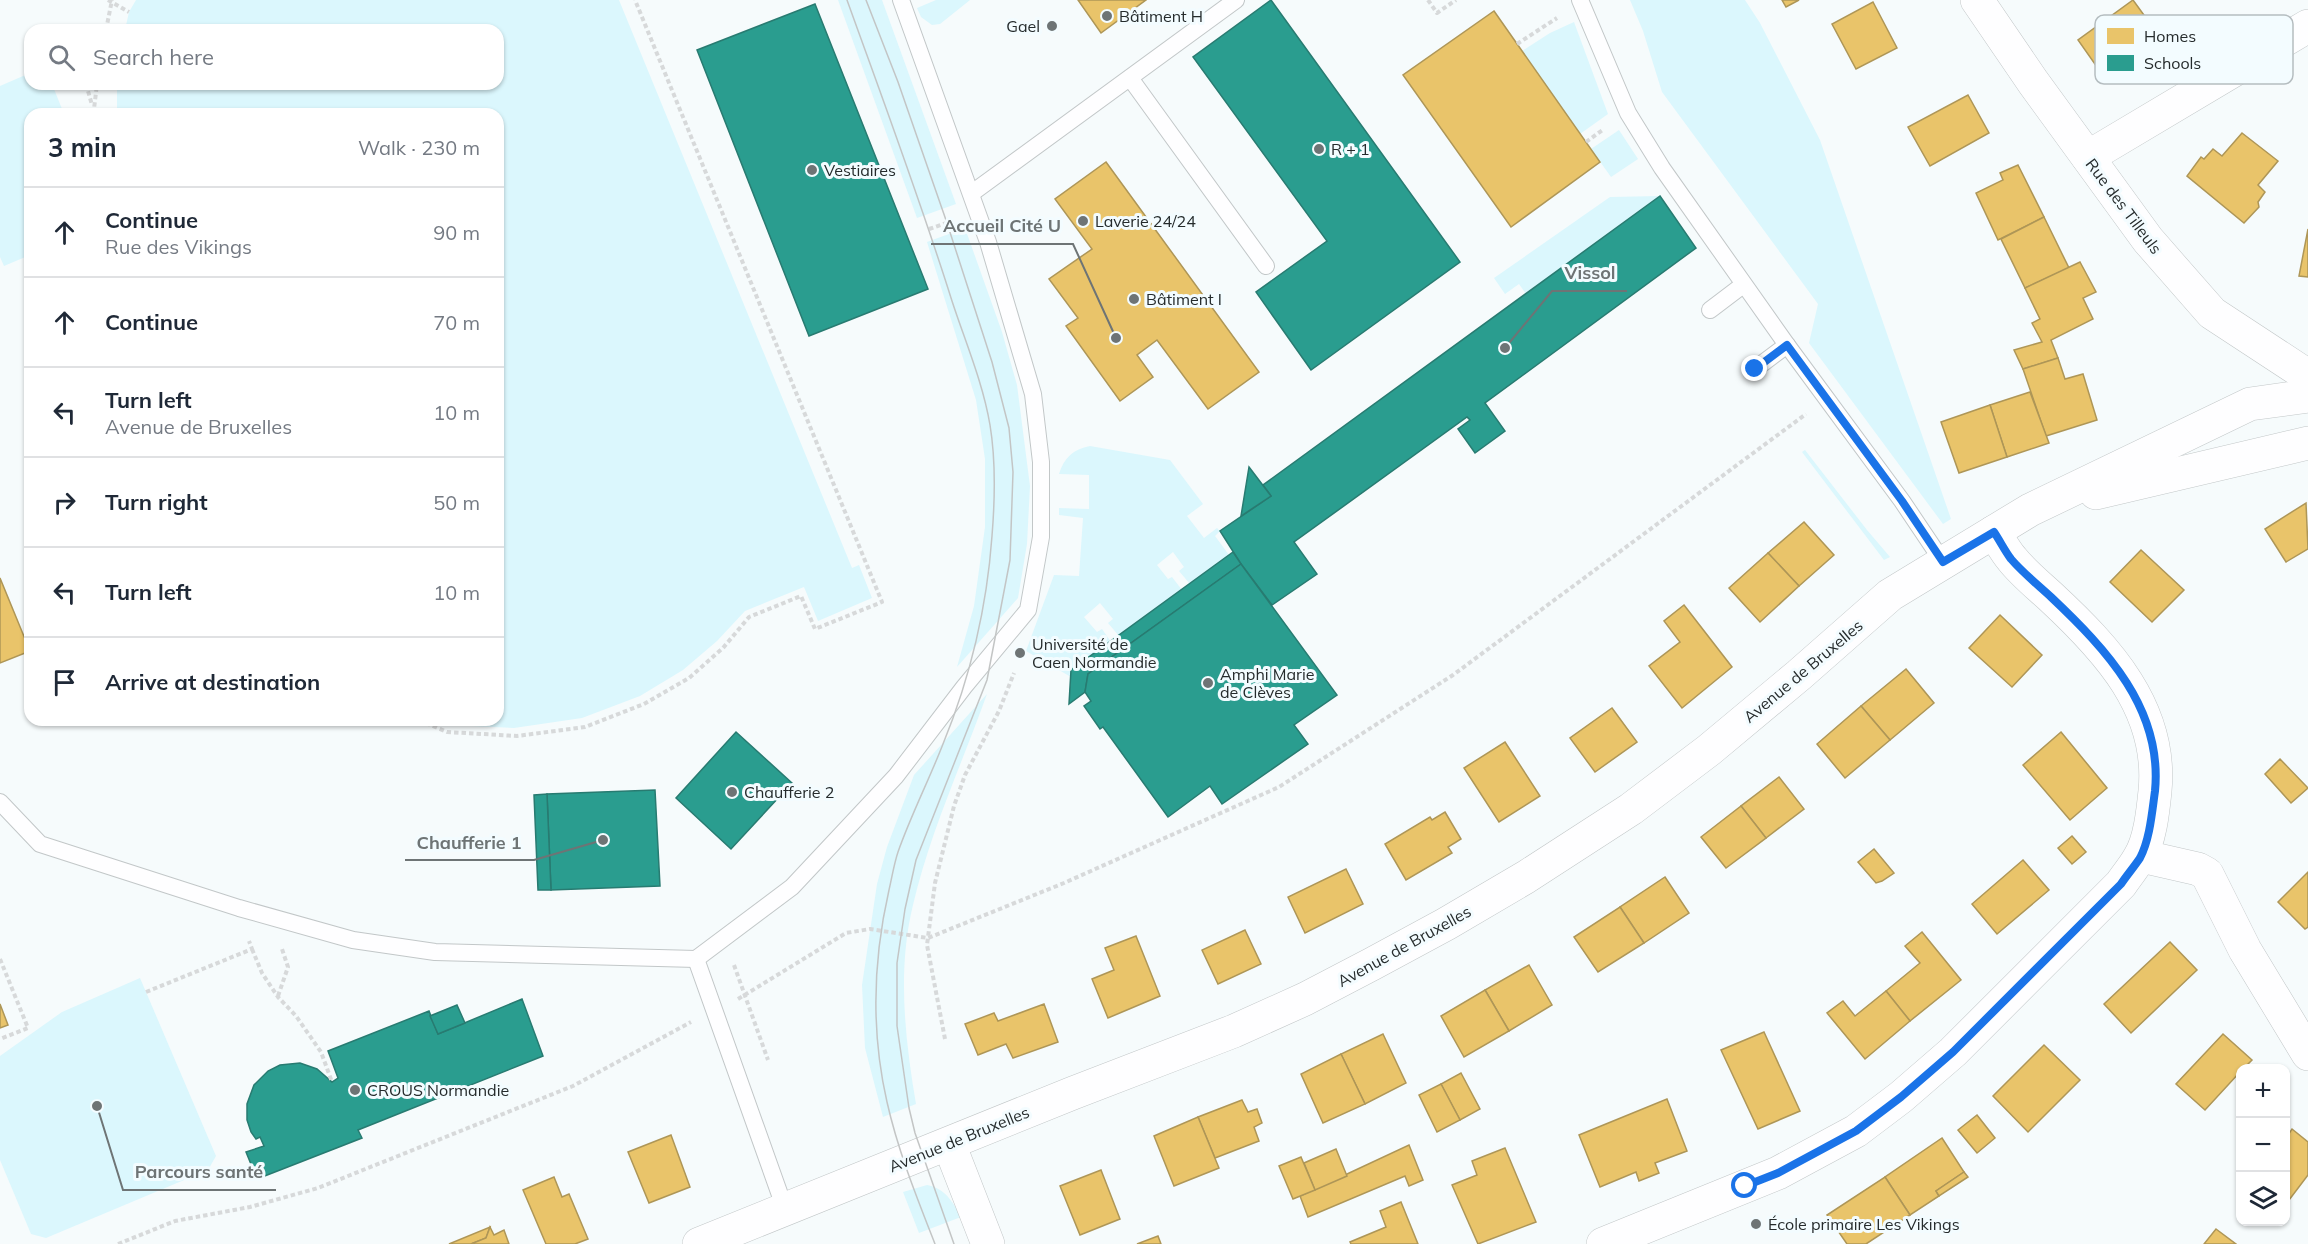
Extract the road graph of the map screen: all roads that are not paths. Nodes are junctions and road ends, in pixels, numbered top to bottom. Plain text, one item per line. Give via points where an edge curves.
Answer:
1 (901, 0) edge
2 (1236, 0) edge
3 (1580, 0) edge
4 (1977, 0) edge
5 (2308, 26) edge
6 (2293, 35) edge
7 (1130, 78) junction
8 (2211, 84) edge
9 (2088, 157) junction
10 (972, 193) junction
11 (1266, 266) dead end
12 (1743, 285) junction
13 (1710, 309) dead end
14 (1787, 345) junction
15 (1755, 369) dead end
16 (2308, 376) edge
17 (2308, 396) edge
18 (2308, 442) edge
19 (2030, 510) junction
20 (1994, 532) junction
21 (1943, 562) junction
22 (0, 802) edge
23 (2141, 856) junction
24 (696, 959) junction
25 (2308, 1054) edge
26 (949, 1144) junction
27 (785, 1209) junction
28 (699, 1244) edge
29 (988, 1244) edge
30 (1603, 1244) edge

1 - 10 lane
2 - 7 lane
3 - 12 lane via 1628,113
4 - 9 street, Rue des Tilleuls
5 - 6 street
7 - 10 lane
7 - 11 lane
8 - 9 street
9 - 16 street, Rue des Tilleuls via 2148,240 2212,313
10 - 24 lane via 1033,394 1041,462 1041,537 1028,610 880,793 792,887
12 - 13 lane
12 - 14 lane
14 - 15 lane
14 - 21 lane
17 - 19 street, Avenue de Bruxelles via 2250,404
18 - 19 street, Avenue de Bruxelles
19 - 20 street, Avenue de Bruxelles
20 - 21 street, Avenue de Bruxelles
20 - 23 street via 2011,559 2111,658 2139,702 2155,756 2156,783
21 - 26 street, Avenue de Bruxelles via 1890,596 1763,705 1631,809 1446,924 1305,999 1234,1031
22 - 24 lane via 40,844 353,940 435,952
23 - 25 street via 2207,874 2245,950
23 - 30 street via 2121,884 1953,1052 1856,1131 1778,1173
24 - 27 lane
26 - 27 street, Avenue de Bruxelles
26 - 29 street
27 - 28 street, Avenue de Bruxelles

